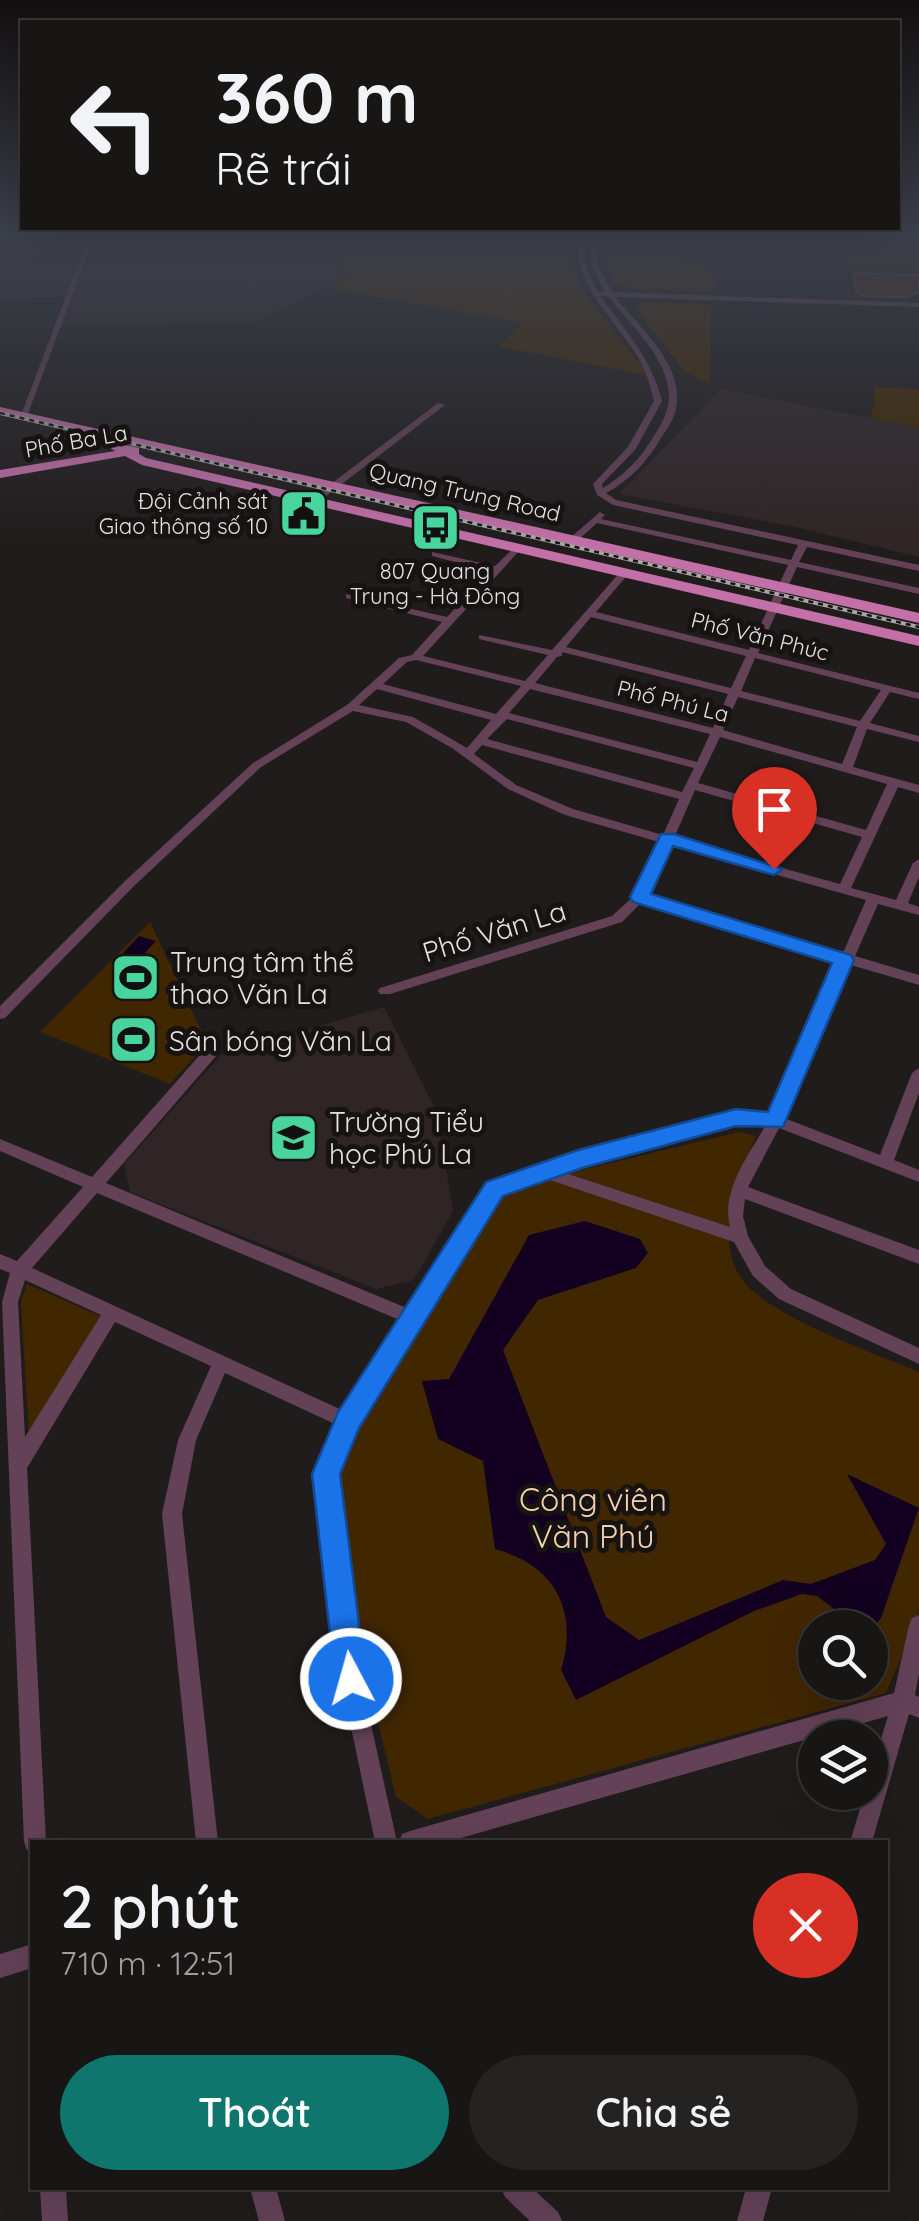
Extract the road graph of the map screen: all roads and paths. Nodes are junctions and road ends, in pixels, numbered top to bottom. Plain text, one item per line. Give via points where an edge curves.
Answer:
1 (53, 339) edge
2 (630, 339) edge
3 (646, 339) edge
4 (440, 405) dead end
5 (0, 410) edge
6 (23, 416) junction
7 (97, 434) junction
8 (159, 446) junction
9 (127, 452) junction
10 (142, 461) junction
11 (76, 462) junction
12 (0, 474) edge
13 (334, 485) junction
14 (600, 493) junction
15 (314, 501) junction
16 (613, 502) junction
17 (595, 520) junction
18 (574, 540) junction
19 (803, 544) junction
20 (517, 548) junction
21 (435, 554) dead end
22 (793, 565) junction
23 (919, 568) edge
24 (494, 569) junction
25 (624, 573) junction
26 (781, 586) junction
27 (919, 591) edge
28 (349, 596) dead end
29 (772, 607) junction
30 (592, 614) junction
31 (919, 618) edge
32 (450, 621) junction
33 (483, 637) dead end
34 (919, 641) edge
35 (561, 652) junction
36 (754, 654) junction
37 (416, 657) junction
38 (374, 685) junction
39 (530, 686) junction
40 (887, 688) junction
41 (735, 692) junction
42 (919, 696) edge
43 (351, 707) junction
44 (502, 717) junction
45 (863, 725) junction
46 (716, 732) junction
47 (919, 739) edge
48 (480, 741) junction
49 (468, 754) junction
50 (700, 766) junction
51 (846, 769) junction
52 (894, 782) junction
53 (919, 789) edge
54 (689, 791) junction
55 (870, 834) junction
56 (667, 838) junction
57 (919, 863) edge
58 (844, 889) junction
59 (640, 897) junction
60 (874, 898) junction
61 (900, 906) junction
62 (919, 910) edge
63 (844, 960) junction
64 (919, 980) edge
65 (385, 990) dead end
66 (0, 1014) edge
67 (212, 1051) dead end
68 (919, 1073) edge
69 (775, 1121) junction
70 (0, 1145) edge
71 (886, 1163) junction
72 (543, 1172) junction
73 (919, 1176) edge
74 (92, 1186) junction
75 (738, 1190) junction
76 (740, 1237) junction
77 (919, 1257) edge
78 (0, 1261) edge
79 (19, 1270) junction
80 (111, 1314) junction
81 (413, 1318) junction
82 (919, 1356) edge
83 (220, 1365) junction
84 (348, 1421) junction
85 (18, 1466) junction
86 (919, 1624) edge
87 (911, 1704) edge
88 (34, 1840) edge
89 (207, 1840) edge
90 (386, 1840) edge
91 (417, 1840) edge
92 (862, 1840) edge
93 (30, 1957) edge
94 (0, 1966) edge
95 (53, 2190) edge
96 (264, 2190) edge
97 (516, 2190) edge
98 (759, 2190) edge
99 (55, 2221) edge
100 (272, 2221) edge
101 (549, 2221) edge
102 (750, 2221) edge

1 - 6 street
2 - 14 street via 650,366 658,401 645,430 597,484
3 - 14 street via 666,365 673,388 670,424 624,477
4 - 13 street
5 - 6 highway, Quang Trung Road
6 - 7 highway, Quang Trung Road
7 - 8 highway, Quang Trung Road
7 - 9 highway
7 - 11 highway via 106,447
8 - 9 highway, Phố Ba La
8 - 13 highway, Quang Trung Road
9 - 10 highway
9 - 11 highway, Phố Ba La
10 - 11 highway
10 - 15 highway, Quang Trung Road
11 - 12 highway, Phố Ba La
13 - 15 street
13 - 18 highway, Quang Trung Road
14 - 16 street
15 - 20 highway, Quang Trung Road
16 - 17 street
16 - 19 street
17 - 18 street
17 - 22 street
18 - 26 highway, Quang Trung Road
19 - 22 street
19 - 23 street
20 - 24 street
20 - 25 highway, Quang Trung Road
21 - 24 street
22 - 26 street
22 - 27 street
24 - 32 street
25 - 29 highway, Quang Trung Road
25 - 30 street
26 - 29 street
26 - 31 highway, Quang Trung Road
28 - 32 street
29 - 34 highway, Quang Trung Road
29 - 36 street
30 - 35 street
30 - 36 street, Phố Văn Phúc
32 - 37 street
33 - 35 street
35 - 39 street
35 - 41 street
36 - 40 street, Phố Văn Phúc
36 - 41 street
37 - 38 street
37 - 39 street, Phố Phú La
38 - 43 street
38 - 44 street
39 - 44 street
39 - 46 street, Phố Phú La
40 - 42 street, Phố Văn Phúc
40 - 45 street
41 - 45 street
41 - 46 street
43 - 49 street via 409,720
43 - 66 street via 257,765
44 - 48 street
44 - 50 street
45 - 47 street
45 - 51 street
46 - 50 street
46 - 51 street, Phố Phú La
48 - 49 street
48 - 54 street
49 - 56 street via 512,787 555,806
50 - 54 street
51 - 52 street, Phố Phú La
52 - 53 street, Phố Phú La
52 - 55 street
54 - 55 street
54 - 56 street
55 - 58 street
56 - 58 street
56 - 59 street
57 - 61 street
58 - 60 street
59 - 63 street
59 - 65 street, Phố Văn La via 617,919
60 - 61 street
60 - 63 street
61 - 62 street
63 - 64 street
63 - 69 street
67 - 74 street
68 - 71 street
69 - 71 street
69 - 72 street via 736,1118
69 - 75 street
70 - 74 street
71 - 73 street
72 - 76 street
72 - 81 street via 494,1189
74 - 79 street
74 - 81 street
75 - 76 street
75 - 77 street
76 - 82 street via 758,1271 785,1294
78 - 79 street
79 - 80 street
79 - 85 street via 10,1302
80 - 83 street
80 - 85 street
81 - 84 street
83 - 84 street
83 - 89 street via 187,1440 172,1514
84 - 90 street via 326,1474 351,1679
85 - 88 street
86 - 87 street
87 - 91 street
87 - 92 street
93 - 94 street
95 - 99 street
96 - 100 street
97 - 101 street
98 - 102 street

